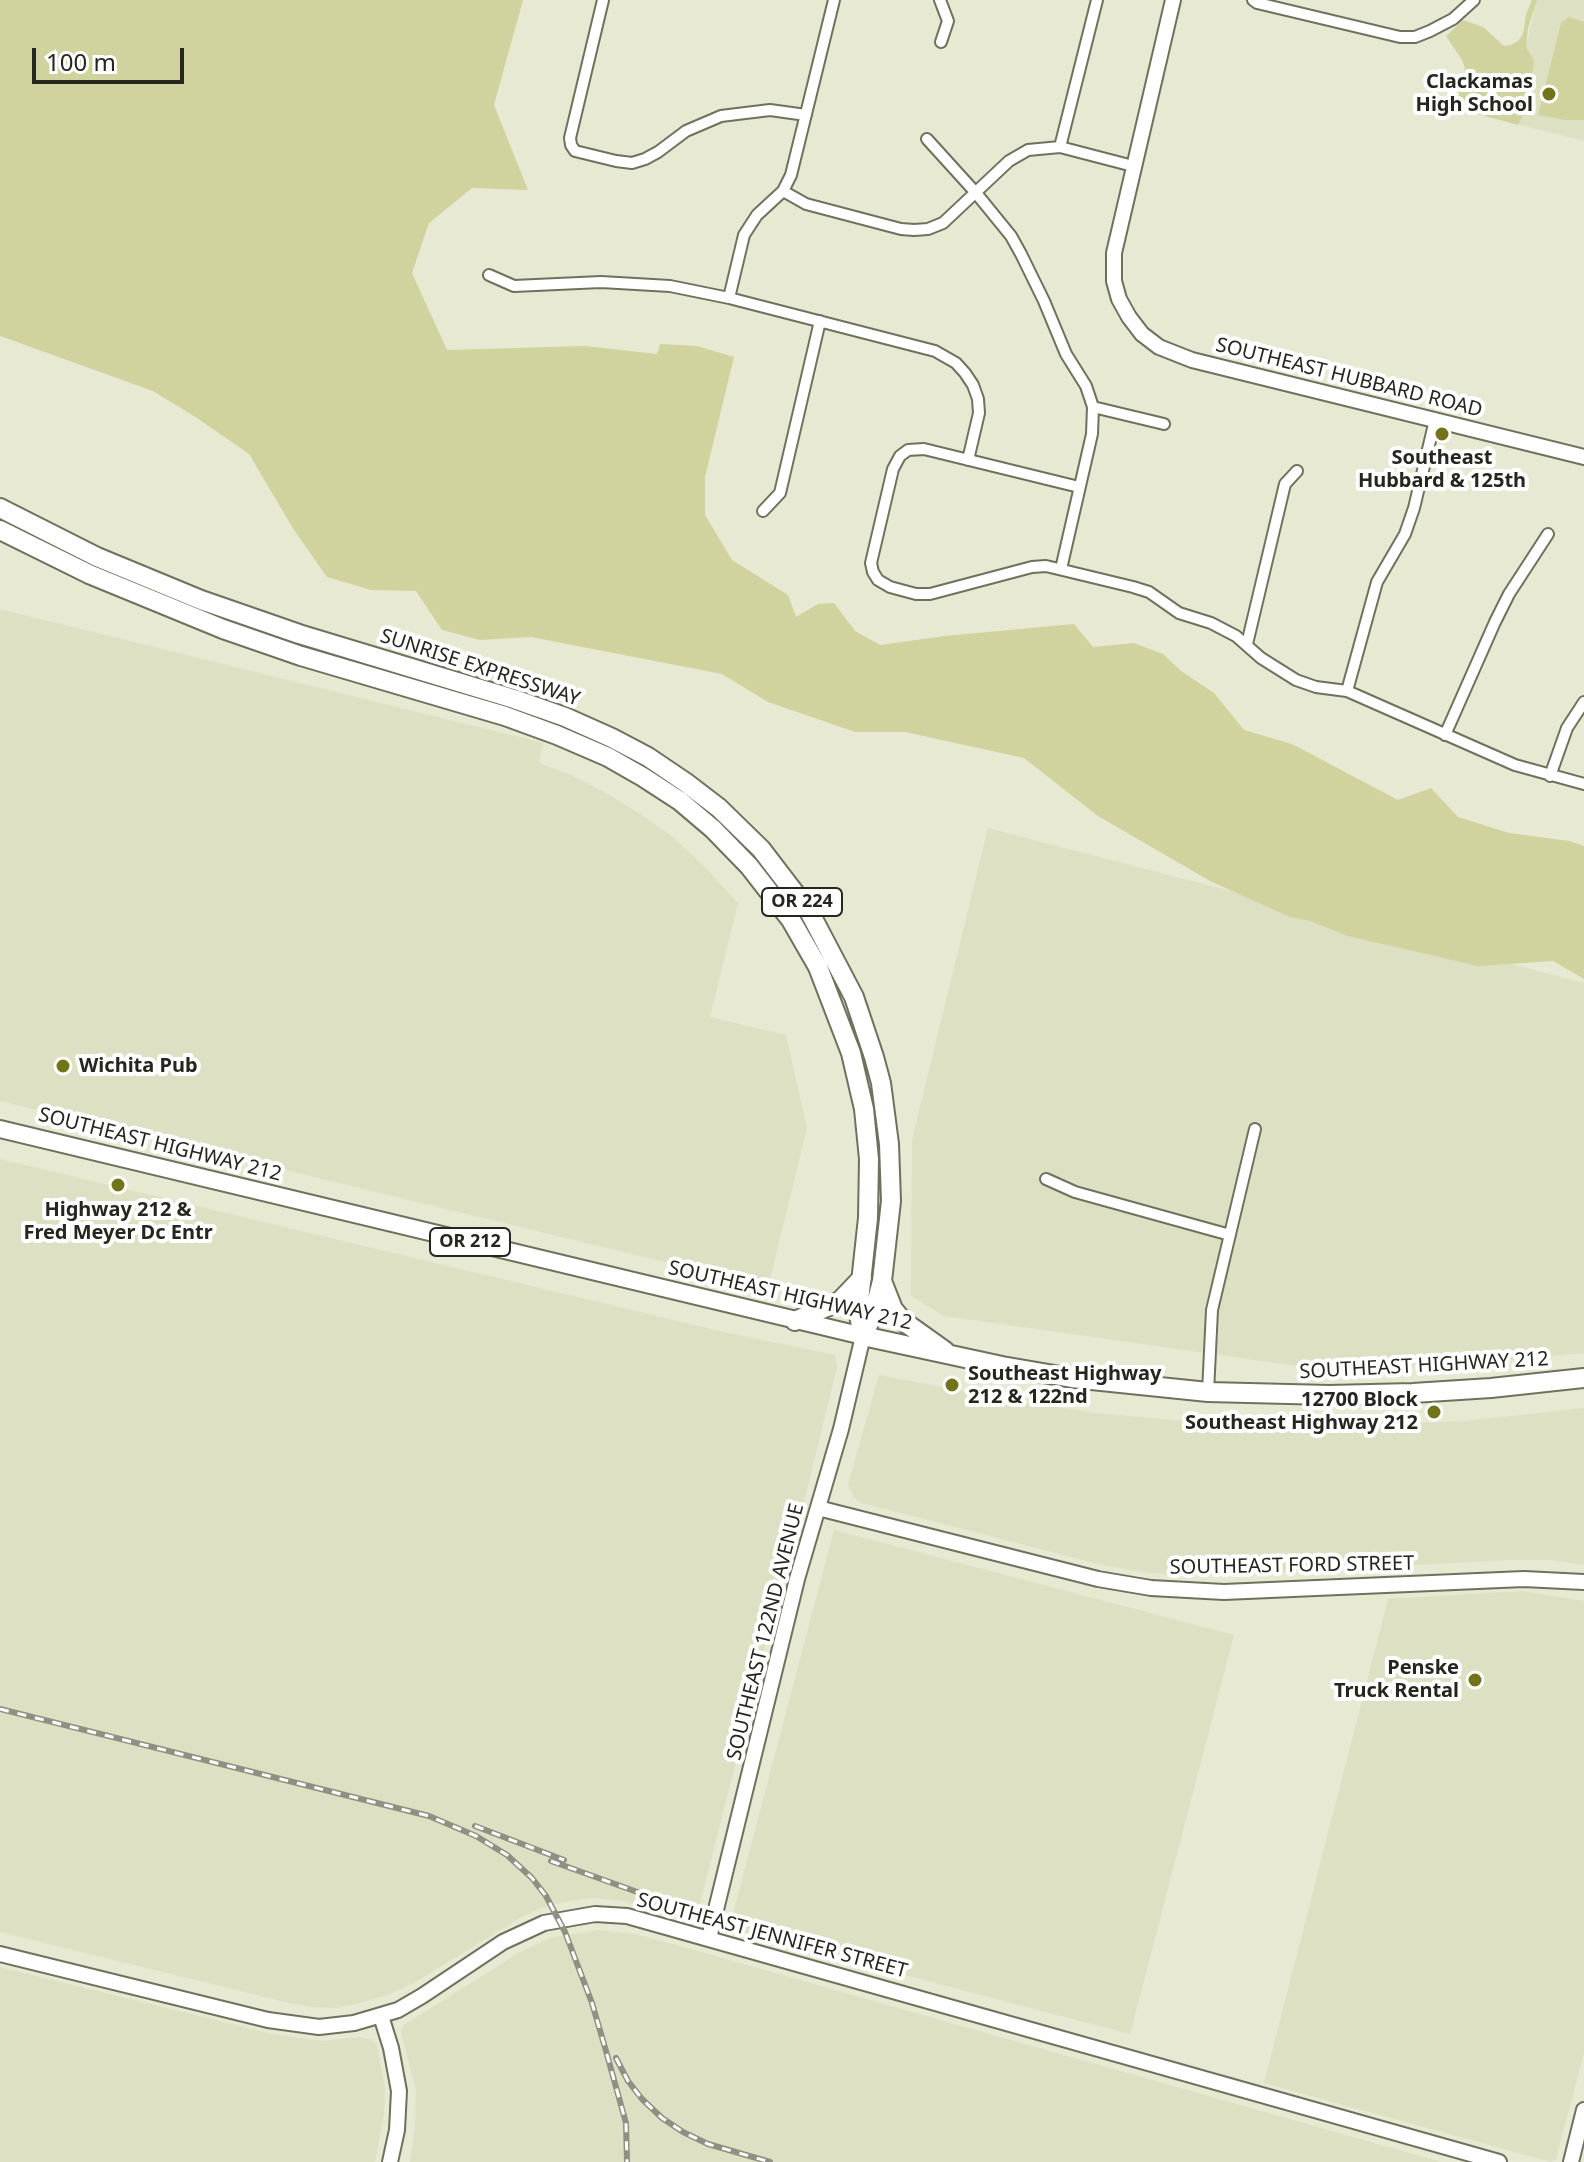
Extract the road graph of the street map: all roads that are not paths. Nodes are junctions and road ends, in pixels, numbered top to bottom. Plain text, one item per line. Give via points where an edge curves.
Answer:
1 (603, 0) edge
2 (834, 0) edge
3 (940, 0) edge
4 (1097, 0) edge
5 (1173, 0) edge
6 (1253, 0) edge
7 (1474, 0) edge
8 (941, 42) dead end
9 (806, 115) junction
10 (927, 139) dead end
11 (1060, 147) junction
12 (1133, 166) junction
13 (783, 191) junction
14 (976, 193) junction
15 (489, 275) dead end
16 (729, 298) junction
17 (820, 321) junction
18 (1093, 407) junction
19 (1435, 420) junction
20 (1164, 424) dead end
21 (1584, 457) edge
22 (968, 460) junction
23 (1297, 471) dead end
24 (1079, 487) junction
25 (0, 508) edge
26 (763, 511) dead end
27 (0, 530) edge
28 (1548, 534) dead end
29 (1061, 569) junction
30 (1247, 644) junction
31 (1347, 691) junction
32 (1584, 702) edge
33 (1445, 735) junction
34 (1550, 776) junction
35 (1584, 784) edge
36 (0, 1129) edge
37 (1255, 1129) dead end
38 (1046, 1179) dead end
39 (1230, 1235) junction
40 (862, 1278) junction
41 (882, 1281) junction
42 (795, 1321) junction
43 (863, 1336) junction
44 (951, 1355) junction
45 (1584, 1378) edge
46 (1208, 1392) junction
47 (818, 1508) junction
48 (1584, 1582) edge
49 (709, 1938) junction
50 (0, 1954) edge
51 (381, 2016) junction
52 (1584, 2110) edge
53 (390, 2162) edge
54 (1499, 2162) edge
55 (1571, 2162) edge

1 - 9 street via 570,138 572,149 632,163 721,116 770,110
2 - 9 street
3 - 8 street via 948,21
4 - 11 street
5 - 12 main road
6 - 7 street via 1400,37 1430,31
9 - 13 street
10 - 14 street
11 - 12 street
11 - 14 street via 1019,154
12 - 19 main road, SOUTHEAST HUBBARD ROAD via 1113,263 1116,290 1142,334 1180,357
13 - 14 street via 806,204 914,230 943,223
13 - 16 street via 744,235
14 - 18 street via 1021,254
15 - 16 street via 514,286 637,283
16 - 17 street
17 - 22 street via 935,351 956,363 978,399
17 - 26 street via 780,493
18 - 20 street
18 - 24 street
19 - 21 main road, SOUTHEAST HUBBARD ROAD
19 - 31 street via 1414,508 1377,582
22 - 24 street
22 - 29 street via 924,449 900,456 871,563 878,580 930,594 1032,567
23 - 30 street via 1285,484
24 - 29 street
25 - 41 highway, SUNRISE EXPRESSWAY / OR 224 via 97,557 201,600 565,717 648,757 719,808 761,849 810,913 866,1030 881,1083 889,1144 891,1201
27 - 40 highway, SUNRISE EXPRESSWAY / OR 224 via 89,574 223,629 557,735 643,777 713,829 791,920 818,967 845,1033 862,1097 869,1159
28 - 33 street via 1509,594
29 - 30 street via 1149,592 1179,613 1211,623
30 - 31 street via 1296,680
31 - 33 street
32 - 34 street via 1567,728
33 - 34 street
34 - 35 street
36 - 42 main road, SOUTHEAST HIGHWAY 212 / OR 212
37 - 39 street
38 - 39 street
39 - 46 street via 1210,1324
40 - 42 highway via 840,1301
40 - 43 highway, SUNRISE EXPRESSWAY / OR 224 via 858,1310
41 - 43 highway, SUNRISE EXPRESSWAY / OR 224
41 - 44 highway via 903,1321
42 - 43 main road, SOUTHEAST HIGHWAY 212 / OR 212
43 - 44 highway, SOUTHEAST HIGHWAY 212 / OR 212
43 - 47 main road, SOUTHEAST 122ND AVENUE
44 - 46 highway, SOUTHEAST HIGHWAY 212 / OR 212 via 1072,1378
45 - 46 highway, SOUTHEAST HIGHWAY 212 / OR 212 via 1413,1393
47 - 48 main road, SOUTHEAST FORD STREET via 1151,1588 1224,1592 1524,1579
47 - 49 main road, SOUTHEAST 122ND AVENUE
49 - 51 main road, SOUTHEAST JENNIFER STREET via 627,1916 560,1919 514,1935 413,2002
49 - 54 main road, SOUTHEAST JENNIFER STREET
50 - 51 main road, SOUTHEAST JENNIFER STREET via 292,2025 330,2026
51 - 53 main road via 399,2091
52 - 55 main road

